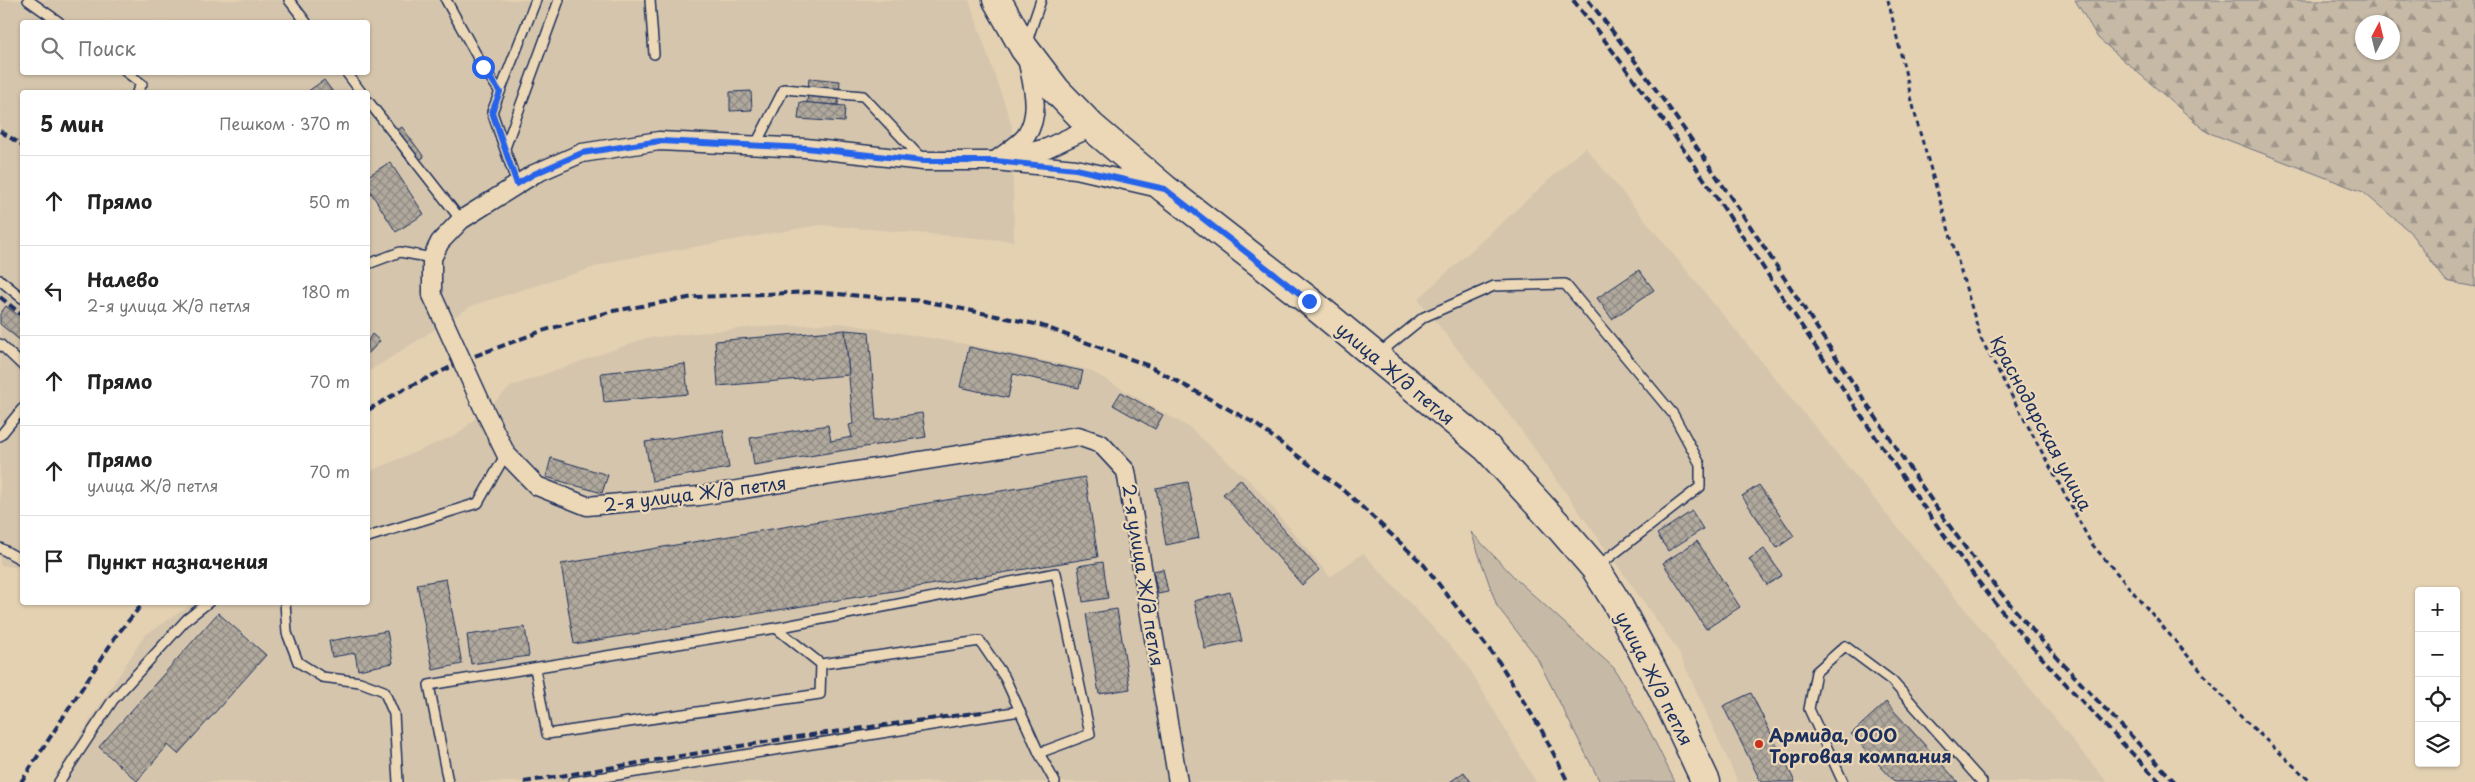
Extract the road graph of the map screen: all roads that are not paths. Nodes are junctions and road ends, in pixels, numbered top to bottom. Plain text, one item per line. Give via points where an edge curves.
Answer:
1 (28, 0) edge
2 (289, 0) edge
3 (446, 0) edge
4 (536, 0) edge
5 (558, 0) edge
6 (650, 0) edge
7 (997, 0) edge
8 (1040, 0) edge
9 (56, 20) edge
10 (304, 20) edge
11 (1024, 48) junction
12 (654, 54) dead end
13 (130, 75) edge
14 (348, 75) edge
15 (138, 90) edge
16 (360, 90) edge
17 (500, 92) junction
18 (370, 103) edge
19 (1092, 127) junction
20 (755, 146) junction
21 (505, 148) junction
22 (923, 161) junction
23 (995, 161) junction
24 (517, 184) junction
25 (1165, 189) junction
26 (461, 220) junction
27 (432, 258) junction
28 (370, 263) edge
29 (0, 280) edge
30 (20, 296) edge
31 (0, 344) edge
32 (1375, 356) junction
33 (20, 362) edge
34 (20, 411) edge
35 (0, 436) edge
36 (506, 454) junction
37 (370, 536) edge
38 (0, 548) edge
39 (20, 559) edge
40 (1594, 568) junction
41 (205, 605) edge
42 (285, 605) edge
43 (776, 628) junction
44 (822, 664) junction
45 (535, 668) junction
46 (1020, 711) junction
47 (1038, 753) junction
48 (59, 782) edge
49 (398, 782) edge
50 (448, 782) edge
51 (572, 782) edge
52 (1055, 782) edge
53 (1178, 782) edge
54 (1706, 782) edge
55 (1843, 782) edge
56 (1982, 782) edge

1 - 9 lane
2 - 10 lane
3 - 17 lane
4 - 17 lane
5 - 21 lane
6 - 12 lane
7 - 11 main road, улица Ж/д петля
8 - 11 lane
11 - 19 main road, улица Ж/д петля via 1056,90
11 - 23 street via 1034,94 1034,116 1026,137
13 - 15 lane via 142,84
14 - 16 lane
17 - 21 lane via 492,112
18 - 26 lane
19 - 23 street via 1047,148
19 - 25 main road, улица Ж/д петля
20 - 22 street via 806,148
20 - 22 lane via 784,89 863,96
20 - 24 street via 660,141 582,153
21 - 24 lane
22 - 23 street
23 - 25 street via 1076,169
24 - 26 street
25 - 32 main road, улица Ж/д петля
26 - 27 street via 440,242
27 - 28 lane via 400,252
27 - 36 street, 2-я улица Ж/д петля, bridge via 432,295
29 - 30 lane
31 - 33 lane
32 - 40 main road, улица Ж/д петля via 1486,448
32 - 40 lane via 1424,317 1494,286 1565,284 1673,414 1700,464 1700,487
34 - 35 lane
36 - 37 lane via 478,503
36 - 53 street, 2-я улица Ж/д петля via 537,486 587,506 699,496 1078,436 1101,444 1126,471
38 - 39 lane
40 - 54 main road, улица Ж/д петля via 1618,603
41 - 48 lane via 188,619 113,700
42 - 49 lane via 287,633 298,662 322,677 360,682 384,691 394,714
43 - 44 lane
43 - 45 lane
43 - 47 lane via 1056,573 1090,734
44 - 45 lane via 820,694 547,734
44 - 46 lane via 980,641 1005,678
45 - 50 lane via 430,685
46 - 47 lane
46 - 51 lane
47 - 52 lane
55 - 56 lane via 1809,709 1816,672 1845,646 1892,681

